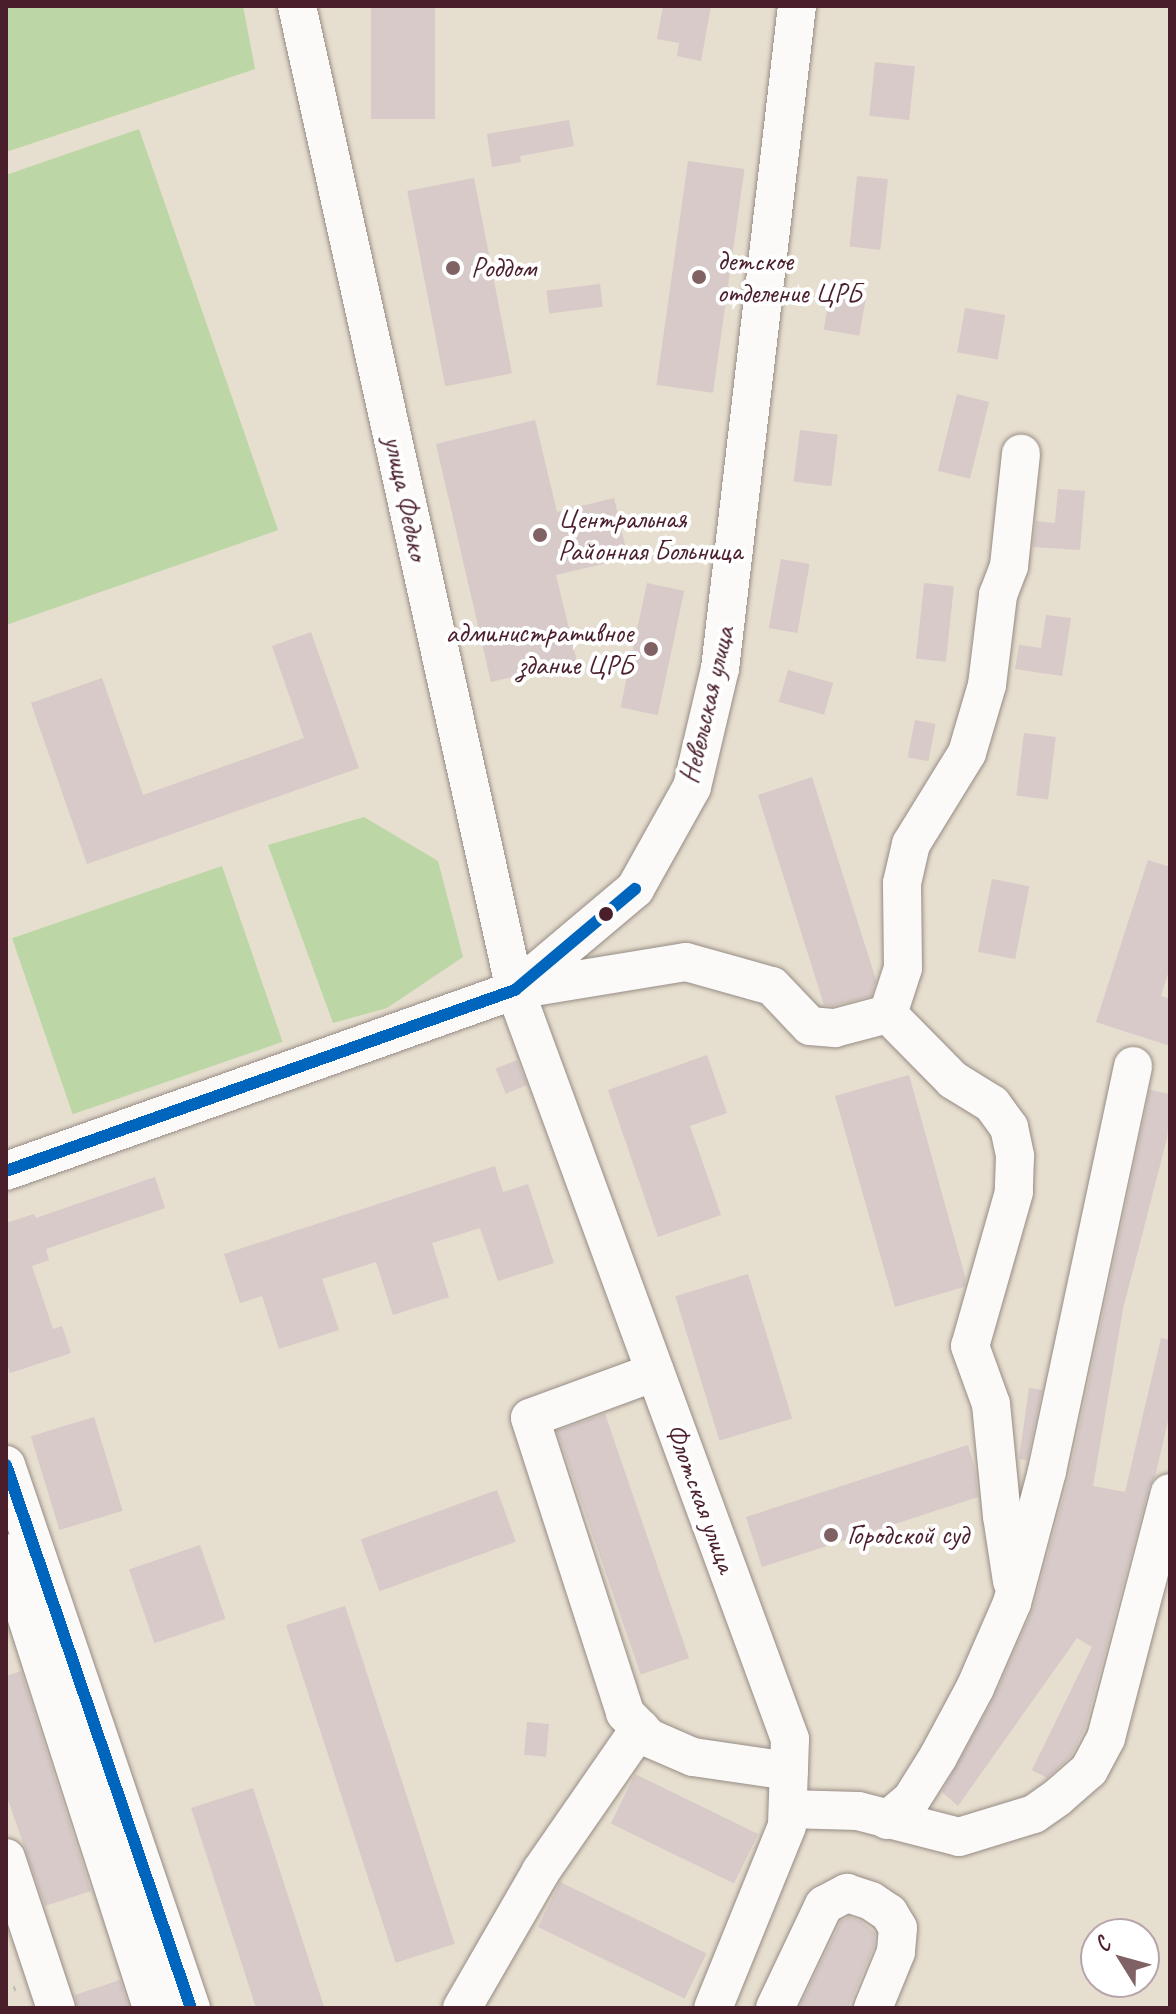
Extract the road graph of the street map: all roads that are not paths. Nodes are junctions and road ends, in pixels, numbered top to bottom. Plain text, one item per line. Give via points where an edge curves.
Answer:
1 (297, 6) edge
2 (797, 6) edge
3 (1021, 454) dead end
4 (515, 990) junction
5 (888, 1014) junction
6 (1133, 1066) dead end
7 (6, 1171) edge
8 (655, 1372) junction
9 (6, 1465) edge
10 (1170, 1493) edge
11 (6, 1553) edge
12 (1015, 1594) junction
13 (640, 1728) junction
14 (789, 1771) junction
15 (788, 1809) junction
16 (887, 1820) junction
17 (6, 1858) edge
18 (56, 2008) edge
19 (152, 2008) edge
20 (191, 2008) edge
21 (462, 2008) edge
22 (713, 2008) edge
23 (775, 2008) edge
24 (873, 2008) edge

1 - 4 street, улица Федько
2 - 4 street, Невельская улица via 720,669 692,787 635,889
3 - 5 street via 1009,566 998,595 987,685 967,753 911,844 902,883 903,968
4 - 5 street via 686,962 772,986 810,1026 835,1028
4 - 7 street, Невельская улица
4 - 8 street, Флотская улица
5 - 12 street via 953,1080 992,1104 1009,1127 1014,1192 970,1346 991,1404
6 - 12 street via 1047,1471
8 - 13 street via 530,1418 625,1713
8 - 14 street, Флотская улица via 790,1739
9 - 20 street
10 - 16 street via 1106,1738 1089,1770 1034,1814 959,1837
11 - 19 street
12 - 16 street via 938,1757 911,1800
13 - 14 street via 649,1738 693,1757
13 - 21 street via 541,1871
14 - 15 street, Флотская улица
15 - 16 street via 858,1811
15 - 22 street, Флотская улица via 787,1826
17 - 18 street
23 - 24 street via 824,1905 847,1893 889,1913 898,1928 896,1952

